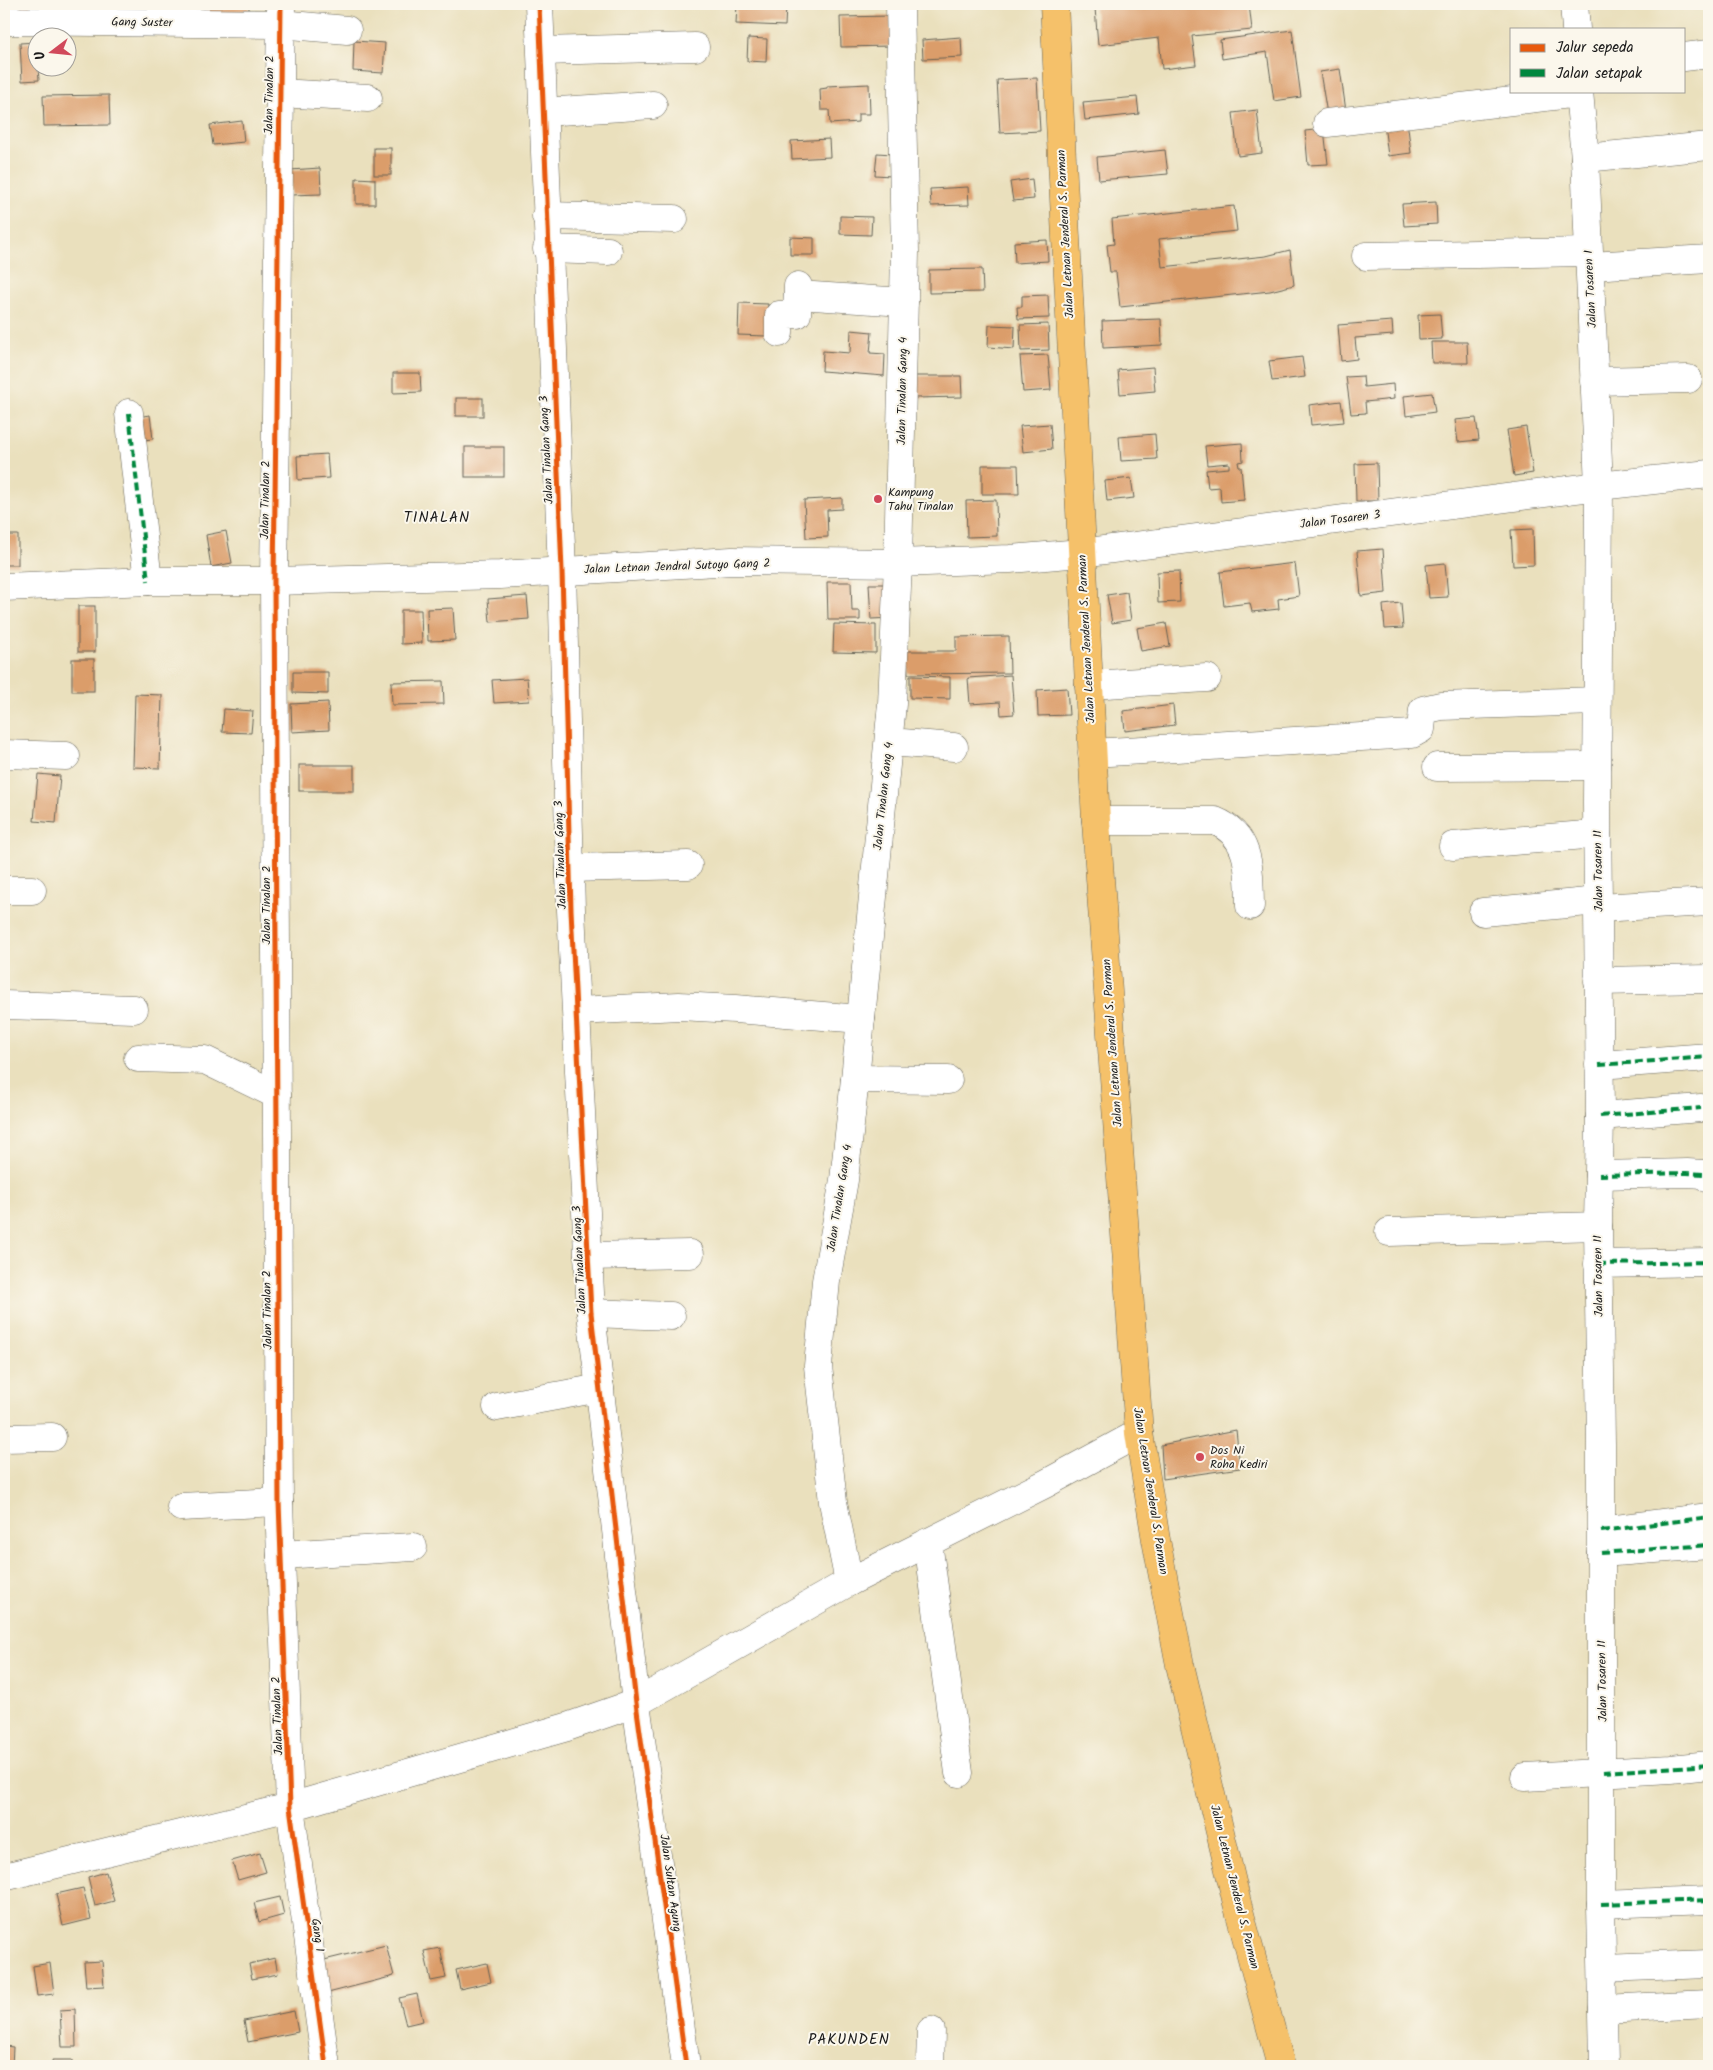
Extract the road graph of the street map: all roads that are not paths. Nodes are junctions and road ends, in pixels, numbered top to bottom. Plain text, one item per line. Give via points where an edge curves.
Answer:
1 (539, 4) edge
2 (900, 4) edge
3 (1054, 4) edge
4 (1574, 4) edge
5 (280, 14) edge
6 (4, 21) edge
7 (1576, 28) edge
8 (347, 30) dead end
9 (695, 47) dead end
10 (542, 51) junction
11 (1709, 54) edge
12 (1686, 58) edge
13 (1579, 92) edge
14 (279, 93) junction
15 (368, 98) dead end
16 (653, 105) dead end
17 (543, 112) junction
18 (1327, 123) dead end
19 (1709, 146) edge
20 (1585, 158) junction
21 (546, 216) junction
22 (674, 219) dead end
23 (548, 248) junction
24 (608, 251) dead end
25 (1366, 256) dead end
26 (1589, 259) junction
27 (1709, 259) edge
28 (904, 302) junction
29 (779, 333) dead end
30 (1688, 379) dead end
31 (1594, 381) junction
32 (129, 413) dead end
33 (1709, 474) edge
34 (1598, 486) junction
35 (1081, 553) junction
36 (898, 563) junction
37 (562, 571) junction
38 (148, 581) junction
39 (274, 581) junction
40 (4, 587) edge
41 (1207, 678) dead end
42 (1089, 686) junction
43 (1598, 701) junction
44 (889, 742) junction
45 (954, 747) dead end
46 (1092, 753) junction
47 (4, 754) edge
48 (66, 756) dead end
49 (1597, 766) junction
50 (1437, 767) dead end
51 (1096, 821) junction
52 (1597, 834) junction
53 (1453, 846) dead end
54 (688, 865) dead end
55 (570, 868) junction
56 (4, 890) edge
57 (32, 890) dead end
58 (1709, 902) edge
59 (1598, 905) junction
60 (1250, 906) dead end
61 (1483, 912) dead end
62 (1709, 979) edge
63 (1598, 981) junction
64 (4, 1005) edge
65 (134, 1010) dead end
66 (577, 1011) junction
67 (861, 1019) junction
68 (1709, 1057) edge
69 (138, 1058) dead end
70 (1599, 1065) junction
71 (855, 1079) junction
72 (948, 1080) dead end
73 (277, 1095) junction
74 (1701, 1108) dead end
75 (1600, 1116) junction
76 (1599, 1175) junction
77 (1709, 1178) edge
78 (1598, 1226) junction
79 (1388, 1232) dead end
80 (690, 1254) dead end
81 (588, 1256) junction
82 (1709, 1262) edge
83 (1598, 1264) junction
84 (591, 1313) junction
85 (671, 1316) dead end
86 (600, 1388) junction
87 (497, 1408) dead end
88 (1139, 1433) junction
89 (52, 1437) dead end
90 (4, 1438) edge
91 (279, 1502) junction
92 (181, 1507) dead end
93 (1709, 1517) edge
94 (928, 1542) junction
95 (1601, 1542) junction
96 (1709, 1544) edge
97 (413, 1547) dead end
98 (281, 1555) junction
99 (849, 1582) junction
100 (636, 1703) junction
101 (1709, 1765) edge
102 (1603, 1772) junction
103 (959, 1773) dead end
104 (1525, 1777) dead end
105 (290, 1807) junction
106 (4, 1877) edge
107 (1709, 1900) edge
108 (1601, 1904) junction
109 (1709, 1964) edge
110 (1603, 1968) junction
111 (1709, 2004) edge
112 (1603, 2008) junction
113 (931, 2031) dead end
114 (326, 2066) edge
115 (686, 2066) edge
116 (930, 2066) edge
117 (1281, 2066) edge
118 (1604, 2066) edge

1 - 10 street, Jalan Tinalan Gang 3
2 - 28 street, Jalan Tinalan Gang 4
3 - 35 main road, Jalan Letnan Jenderal S. Parman
4 - 7 street
5 - 6 street, Gang Suster
5 - 8 street, Gang Suster
5 - 14 street, Jalan Tinalan 2
9 - 10 street
10 - 17 street, Jalan Tinalan Gang 3
11 - 12 street
13 - 18 street
13 - 20 street, Jalan Tosaren I
14 - 15 street
14 - 39 street, Jalan Tinalan 2
16 - 17 street
17 - 21 street, Jalan Tinalan Gang 3
19 - 20 street
20 - 26 street, Jalan Tosaren I
21 - 22 street
21 - 23 street, Jalan Tinalan Gang 3
23 - 24 street
23 - 37 street, Jalan Tinalan Gang 3
25 - 26 street
26 - 27 street
26 - 31 street, Jalan Tosaren I
28 - 29 street via 798,290 797,314 779,315
28 - 36 street, Jalan Tinalan Gang 4
30 - 31 street
31 - 34 street, Jalan Tosaren I
32 - 38 street
33 - 34 street, Jalan Tosaren 3
34 - 35 street, Jalan Tosaren 3
34 - 43 street, Jalan Tosaren II
35 - 36 street, Jalan Letnan Jendral Sutoyo Gang 2
35 - 42 main road, Jalan Letnan Jenderal S. Parman
36 - 37 street, Jalan Letnan Jendral Sutoyo Gang 2 via 732,560
36 - 44 street, Jalan Tinalan Gang 4
37 - 39 street, Jalan Letnan Jendral Sutoyo Gang 2
37 - 55 street, Jalan Tinalan Gang 3
38 - 39 street, Jalan Letnan Jendral Sutoyo Gang 2
38 - 40 street, Jalan Letnan Jendral Sutoyo Gang 2
39 - 73 street, Jalan Tinalan 2
41 - 42 street
42 - 46 main road, Jalan Letnan Jenderal S. Parman
43 - 46 street via 1434,707 1423,710 1421,729 1412,734
43 - 49 street, Jalan Tosaren II
44 - 45 street
44 - 67 street, Jalan Tinalan Gang 4
46 - 51 main road, Jalan Letnan Jenderal S. Parman
47 - 48 street
49 - 50 street
49 - 52 street, Jalan Tosaren II
51 - 60 street via 1215,821 1228,826 1239,840 1248,862
51 - 88 main road, Jalan Letnan Jenderal S. Parman
52 - 53 street
52 - 59 street, Jalan Tosaren II
54 - 55 street
55 - 66 street, Jalan Tinalan Gang 3
56 - 57 street
58 - 59 street
59 - 61 street
59 - 63 street, Jalan Tosaren II
62 - 63 street
63 - 70 street, Jalan Tosaren II
64 - 65 street
66 - 67 street via 680,1006
66 - 81 street, Jalan Tinalan Gang 3
67 - 71 street, Jalan Tinalan Gang 4
68 - 70 street
69 - 73 street via 205,1060
70 - 75 street, Jalan Tosaren II
71 - 72 street
71 - 99 street, Jalan Tinalan Gang 4 via 844,1180 826,1280 818,1366 833,1502
73 - 91 street, Jalan Tinalan 2
74 - 75 street
75 - 76 street, Jalan Tosaren II
76 - 77 street via 1687,1173 1704,1174
76 - 78 street, Jalan Tosaren II
78 - 79 street
78 - 83 street, Jalan Tosaren II
80 - 81 street
81 - 84 street, Jalan Tinalan Gang 3
82 - 83 street
83 - 95 street, Jalan Tosaren II
84 - 85 street
84 - 86 street, Jalan Tinalan Gang 3
86 - 87 street
86 - 100 street, Jalan Tinalan Gang 3
88 - 94 street
88 - 117 main road, Jalan Letnan Jenderal S. Parman via 1180,1665 1237,1903
89 - 90 street
91 - 92 street
91 - 98 street, Jalan Tinalan 2
93 - 95 street
94 - 99 street
94 - 103 street
95 - 96 street
95 - 102 street, Jalan Tosaren II
97 - 98 street
98 - 105 street, Jalan Tinalan 2
99 - 100 street
100 - 105 street via 567,1727
100 - 115 street, Jalan Sultan Agung
101 - 102 street
102 - 104 street
102 - 108 street, Jalan Tosaren II
105 - 106 street
105 - 114 street, Gang 1
107 - 108 street
108 - 110 street, Jalan Tosaren II
109 - 110 street
110 - 112 street, Jalan Tosaren II
111 - 112 street
112 - 118 street, Jalan Tosaren II
113 - 116 street

